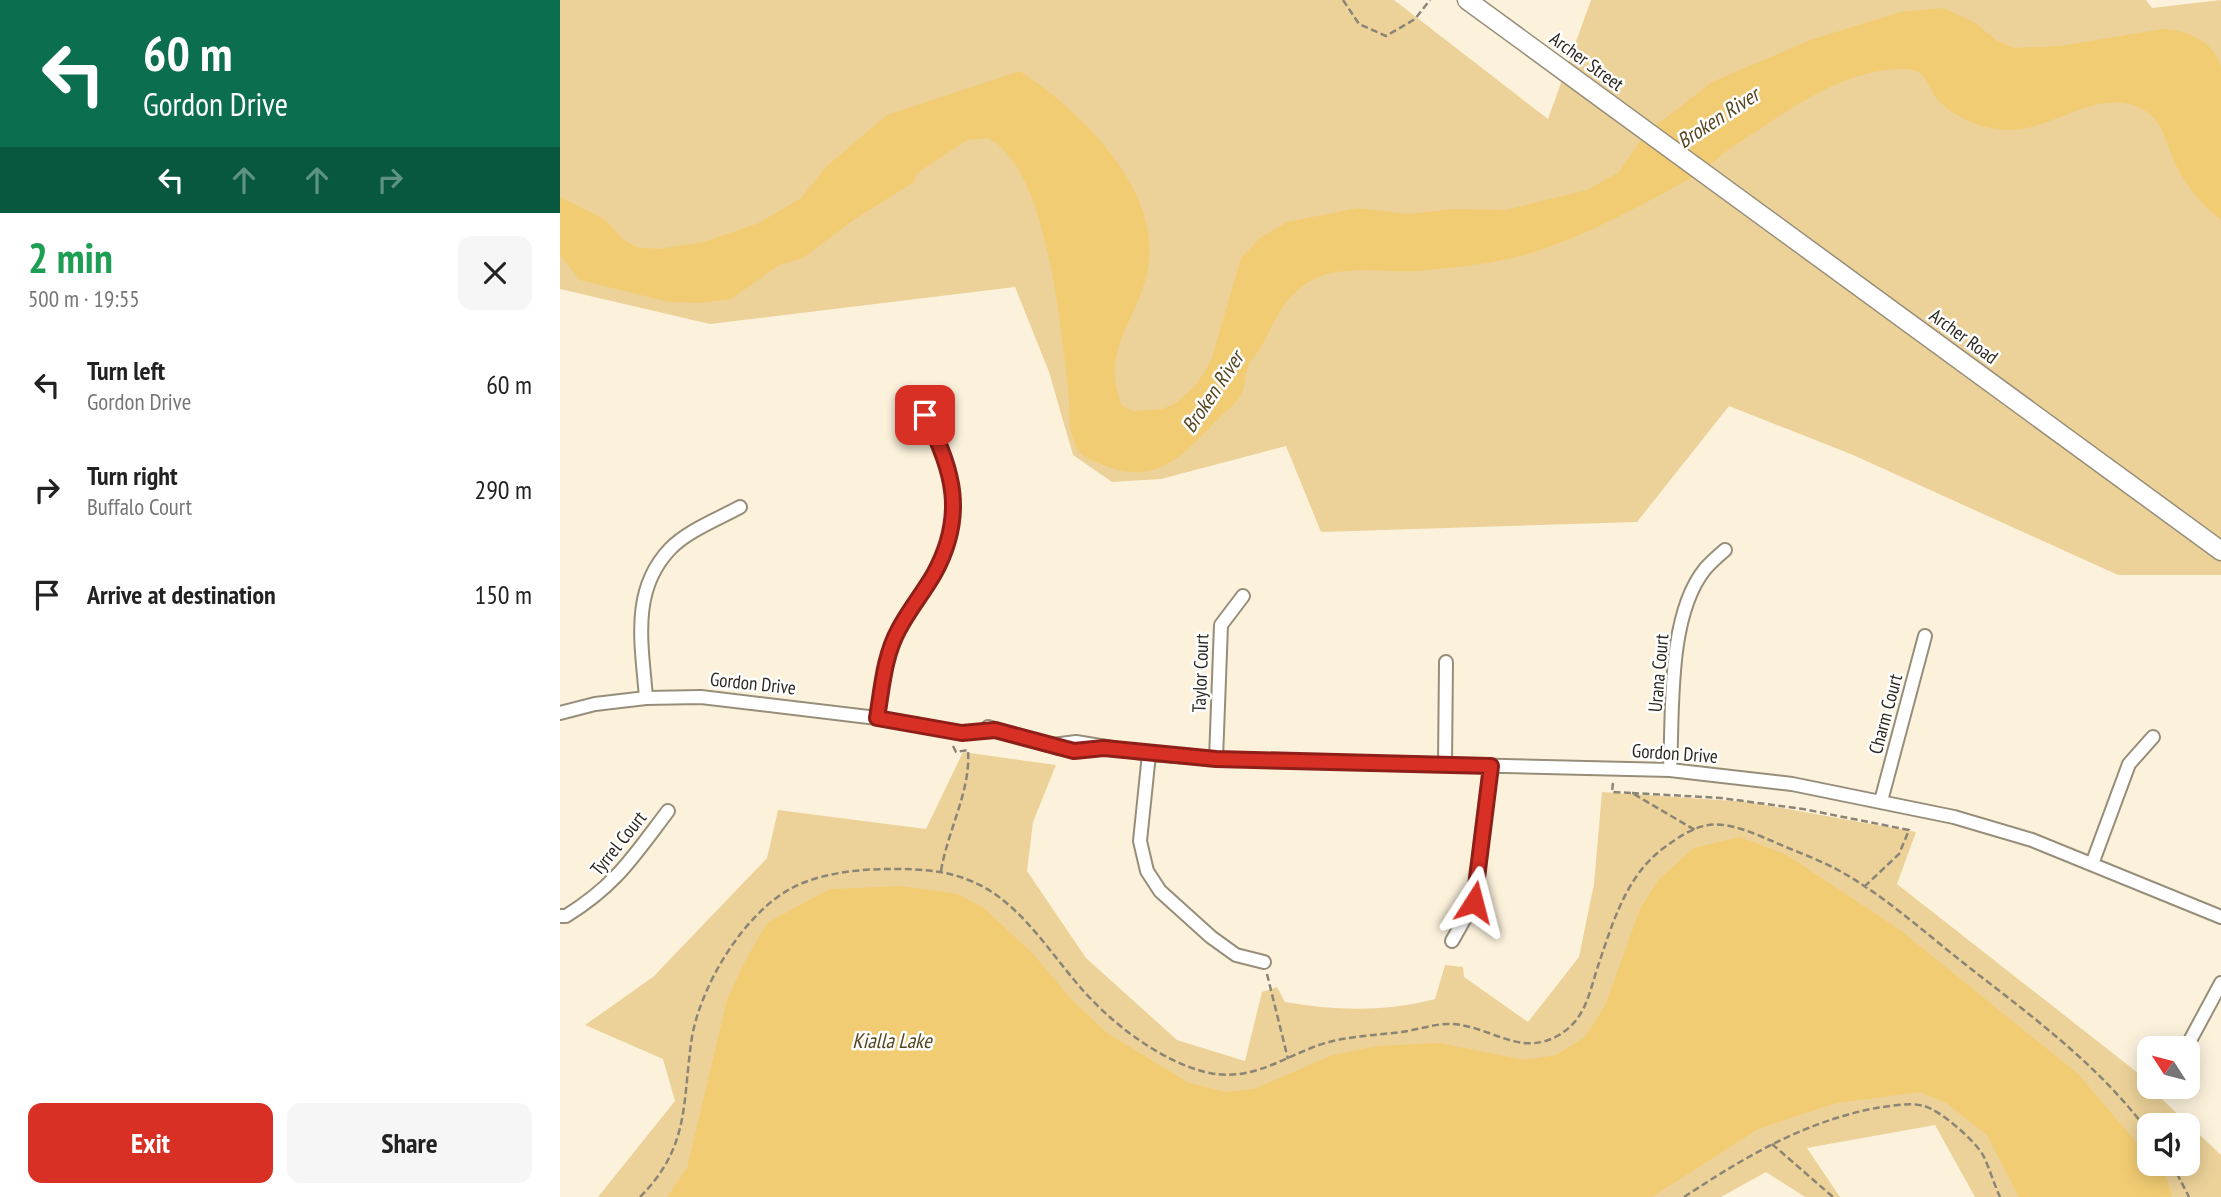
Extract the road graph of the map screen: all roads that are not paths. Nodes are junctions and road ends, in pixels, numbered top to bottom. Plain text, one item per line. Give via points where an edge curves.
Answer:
1 (1467, 0) edge
2 (1681, 156) joint
3 (914, 396) dead end
4 (740, 507) dead end
5 (1725, 550) dead end
6 (2221, 551) edge
7 (1242, 596) dead end
8 (1925, 636) dead end
9 (1446, 662) dead end
10 (646, 698) junction
11 (560, 713) edge
12 (877, 718) junction
13 (2153, 737) dead end
14 (1149, 754) junction
15 (1216, 759) junction
16 (1446, 765) junction
17 (1491, 766) junction
18 (1670, 770) junction
19 (1881, 802) junction
20 (668, 811) dead end
21 (2092, 864) junction
22 (560, 916) edge
23 (2221, 918) edge
24 (1452, 941) dead end
25 (1264, 962) road end
26 (2221, 983) edge
27 (2192, 1036) edge

1 - 2 main road, Archer Street
2 - 6 main road, Archer Road
3 - 12 street via 951,472 952,521 935,572 899,628 887,657
4 - 10 street via 671,548 649,577 640,608
5 - 18 street, Urana Court via 1704,570 1687,604 1678,640
7 - 15 street, Taylor Court via 1221,625
8 - 19 street, Charm Court
9 - 16 street
10 - 11 street, Gordon Drive
10 - 12 street, Gordon Drive via 701,697
12 - 14 street, Gordon Drive via 943,727 981,724 1053,745 1076,742
13 - 21 street via 2129,764
14 - 15 street, Gordon Drive
14 - 25 street via 1140,841 1147,871 1160,891 1211,937 1236,956
15 - 16 street, Gordon Drive
16 - 17 street, Gordon Drive
17 - 18 street, Gordon Drive
17 - 24 street via 1474,902
18 - 19 street, Gordon Drive via 1780,782
19 - 21 street, Gordon Drive via 1954,817
20 - 22 street, Tyrrel Court via 617,879 596,898
21 - 23 street, Gordon Drive
26 - 27 street

